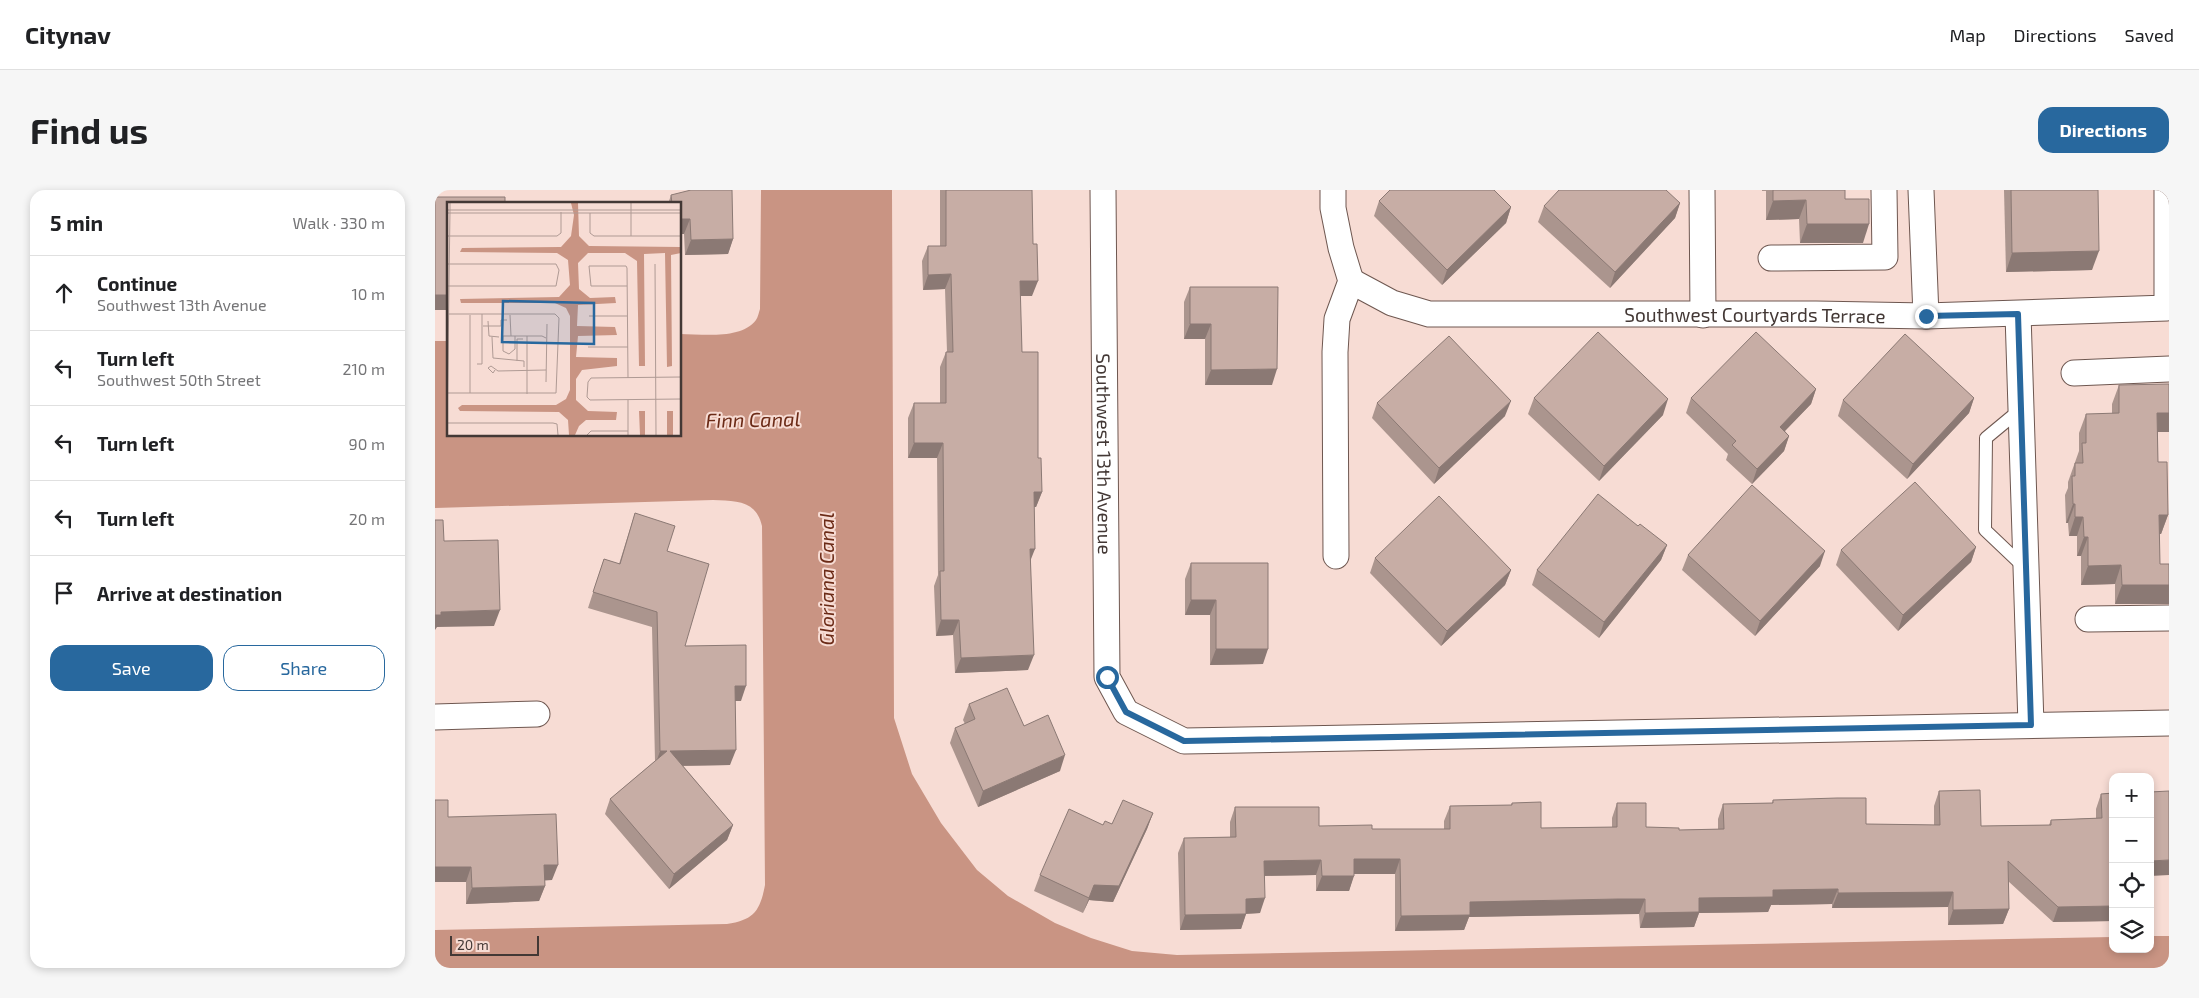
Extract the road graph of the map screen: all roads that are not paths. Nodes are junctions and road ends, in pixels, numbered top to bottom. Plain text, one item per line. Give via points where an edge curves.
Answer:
1 (1103, 190) edge
2 (1333, 190) edge
3 (1702, 190) edge
4 (1884, 190) edge
5 (1921, 190) edge
6 (2167, 190) edge
7 (1771, 258) dead end
8 (1351, 281) junction
9 (2018, 314) junction
10 (1703, 315) junction
11 (1926, 316) junction
12 (2169, 369) edge
13 (2074, 373) dead end
14 (2021, 409) junction
15 (1336, 556) dead end
16 (2026, 568) junction
17 (2169, 618) edge
18 (2088, 619) dead end
19 (537, 714) dead end
20 (435, 717) edge
21 (2169, 723) edge
22 (2031, 725) junction

1 - 22 street, Southwest 13th Avenue via 1107,677 1126,712 1184,741
2 - 8 street via 1339,240
3 - 10 street
4 - 7 street via 1885,257
5 - 11 street
6 - 9 street, Southwest Courtyards Terrace via 2167,308
8 - 10 street, Southwest Courtyards Terrace via 1392,303 1429,314
8 - 15 street via 1337,318 1335,352
9 - 11 street, Southwest Courtyards Terrace
9 - 14 street
10 - 11 street, Southwest Courtyards Terrace
12 - 13 street
14 - 16 street
14 - 16 lane via 1986,438 1985,530
16 - 22 street
17 - 18 street
19 - 20 street
21 - 22 street

